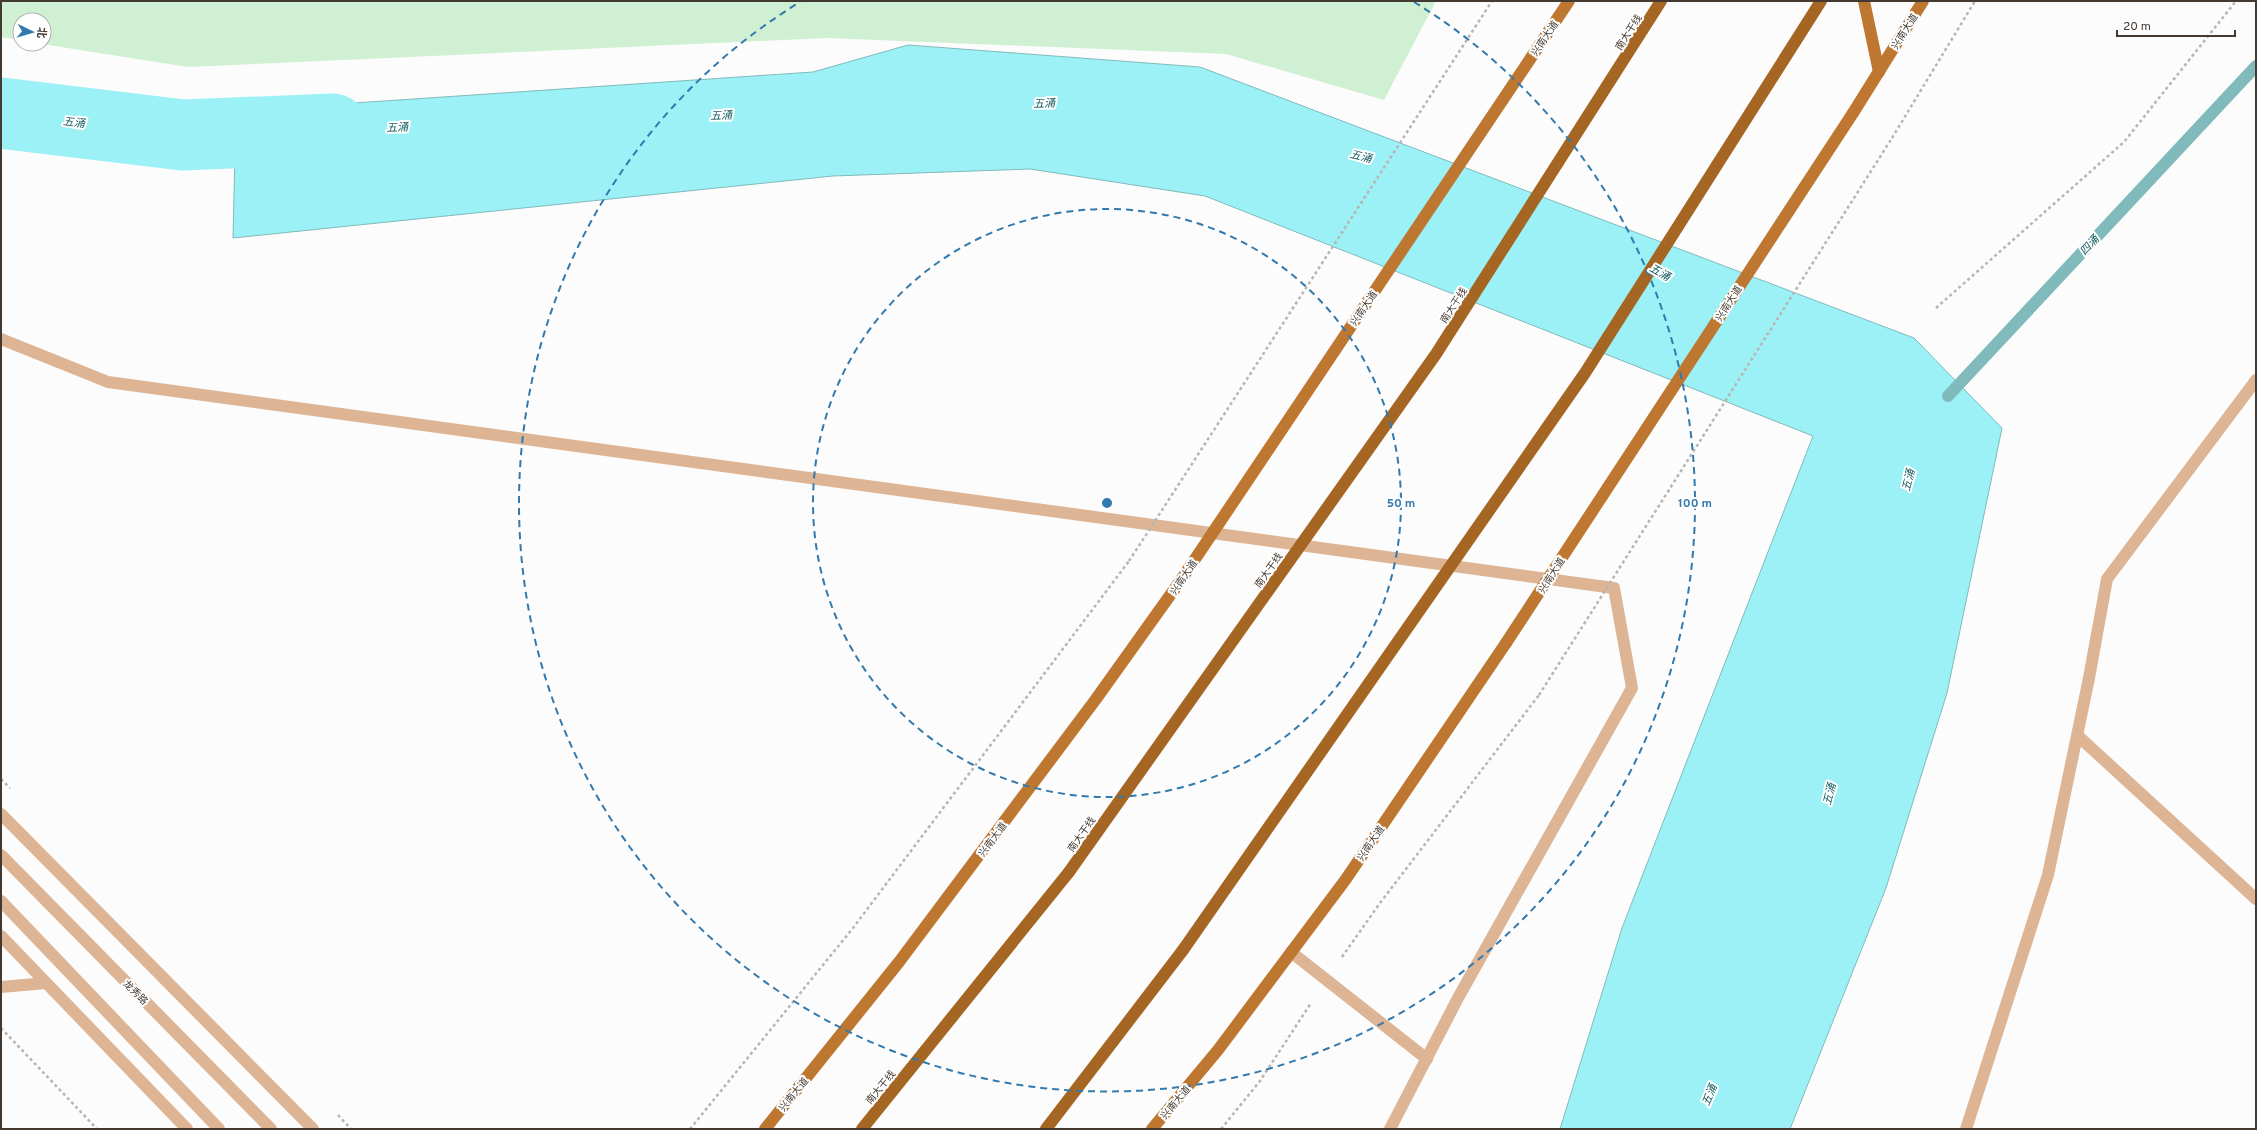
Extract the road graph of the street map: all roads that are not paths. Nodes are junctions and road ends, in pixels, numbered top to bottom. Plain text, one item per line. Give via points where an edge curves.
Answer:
1 (1568, 1) edge
2 (1661, 1) edge
3 (1821, 1) edge
4 (1864, 1) edge
5 (1923, 1) edge
6 (1879, 72) junction
7 (1, 339) edge
8 (2256, 380) edge
9 (2078, 736) junction
10 (1, 814) edge
11 (1, 855) edge
12 (2256, 899) edge
13 (1, 901) edge
14 (1, 936) edge
15 (1291, 952) junction
16 (46, 983) junction
17 (1, 987) edge
18 (1427, 1059) junction
19 (187, 1129) edge
20 (219, 1129) edge
21 (271, 1129) edge
22 (313, 1129) edge
23 (765, 1129) edge
24 (862, 1129) edge
25 (1046, 1129) edge
26 (1152, 1129) edge
27 (1390, 1129) edge
28 (1966, 1129) edge

1 - 23 main road, 兴南大道, bridge via 1181,580 1096,699 899,962
2 - 24 highway, 南大干线, bridge via 1436,354 1069,872
3 - 25 highway, bridge via 1585,373 1183,950
4 - 6 main road
5 - 6 main road, 兴南大道
6 - 15 main road, 兴南大道, bridge via 1506,643 1346,879
7 - 18 street via 108,382 1614,588 1632,688 1458,998
8 - 9 street via 2107,579
9 - 12 street
9 - 28 street via 2048,875
10 - 22 street
11 - 21 street, 龙秀路
13 - 20 street
14 - 16 street
15 - 18 street
15 - 26 main road, 兴南大道 via 1218,1050
16 - 17 street
16 - 19 street
18 - 27 street

